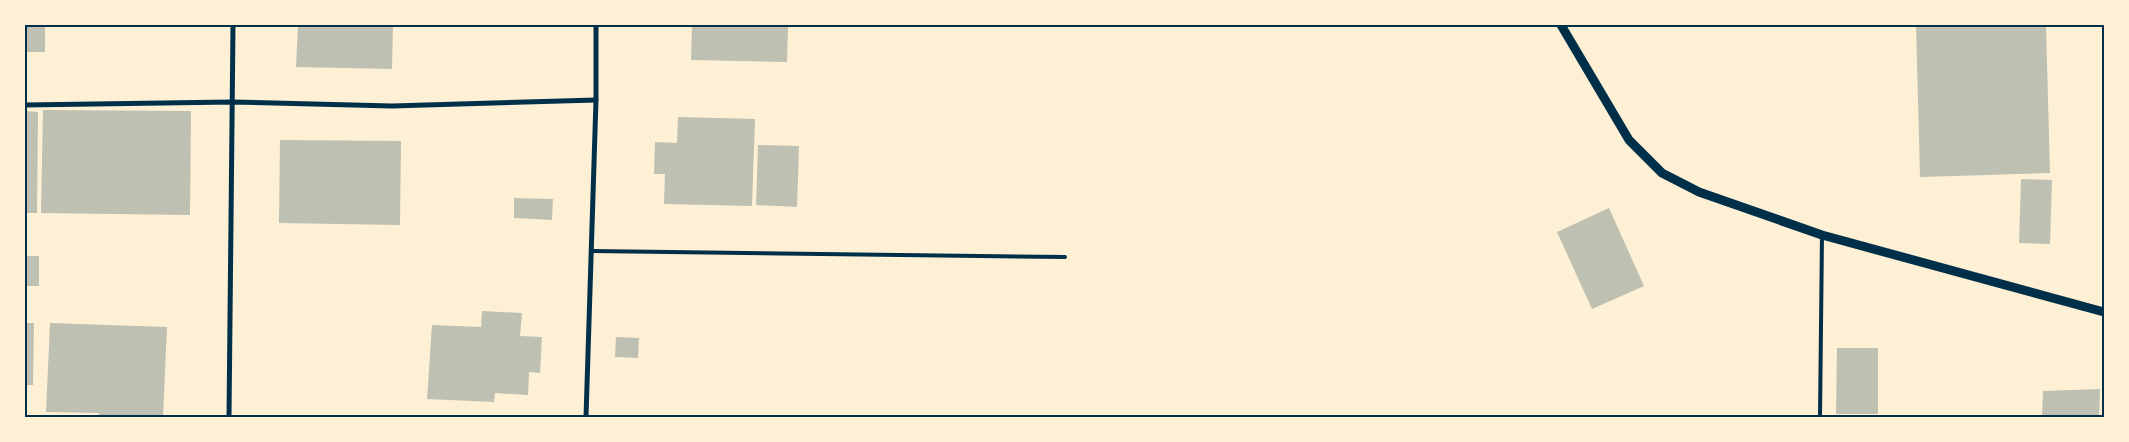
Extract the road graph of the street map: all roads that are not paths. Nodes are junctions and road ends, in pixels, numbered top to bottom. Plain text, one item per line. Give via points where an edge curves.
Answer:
1 (233, 25) edge
2 (596, 25) edge
3 (1561, 25) edge
4 (596, 100) junction
5 (232, 102) junction
6 (25, 105) edge
7 (1822, 235) junction
8 (592, 251) junction
9 (1065, 257) dead end
10 (2104, 312) edge
11 (229, 417) edge
12 (586, 417) edge
13 (1820, 417) edge

1 - 5 street
2 - 4 street
3 - 7 street via 1629,140 1662,173 1699,192
4 - 5 street via 392,106
4 - 8 street
5 - 6 street
5 - 11 street
7 - 10 street
7 - 13 lane
8 - 9 lane
8 - 12 street

